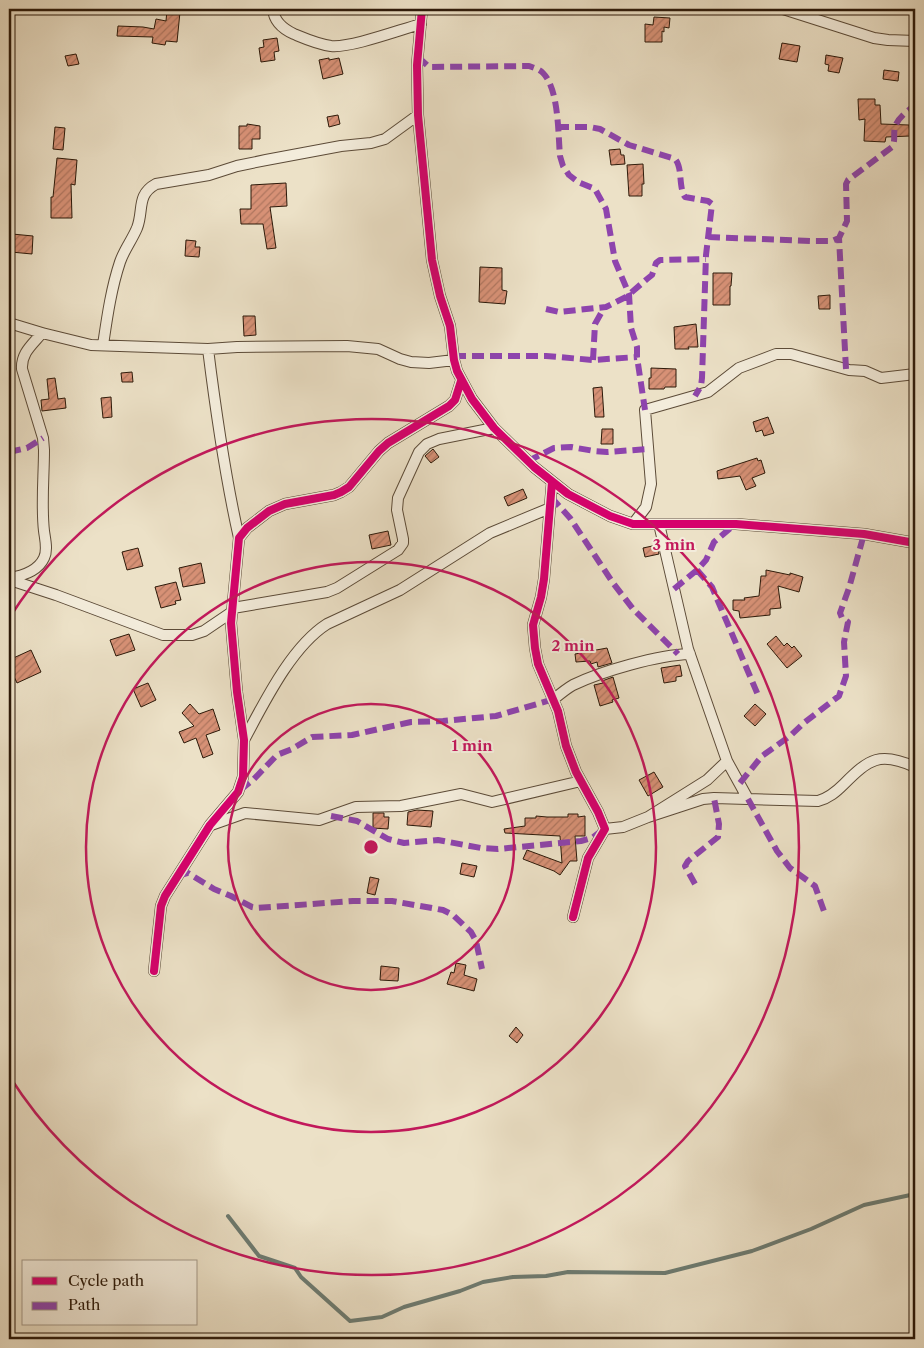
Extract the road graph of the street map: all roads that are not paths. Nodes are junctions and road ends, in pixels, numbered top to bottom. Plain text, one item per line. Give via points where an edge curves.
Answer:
1 (273, 9) edge
2 (422, 9) edge
3 (783, 9) edge
4 (421, 24) junction
5 (915, 41) edge
6 (418, 115) junction
7 (9, 323) edge
8 (42, 333) junction
9 (103, 346) junction
10 (208, 349) junction
11 (454, 360) junction
12 (915, 374) edge
13 (461, 381) junction
14 (494, 428) junction
15 (552, 482) junction
16 (550, 508) junction
17 (633, 524) junction
18 (659, 524) junction
19 (239, 538) junction
20 (915, 543) edge
21 (9, 579) edge
22 (233, 610) junction
23 (690, 654) junction
24 (554, 699) junction
25 (244, 740) junction
26 (727, 761) junction
27 (915, 767) edge
28 (581, 781) junction
29 (748, 799) junction
30 (648, 817) junction
31 (210, 825) junction
32 (604, 829) junction
33 (573, 917) dead end
34 (154, 971) dead end

1 - 4 street via 277,22 285,30 319,44 333,46
2 - 4 street
3 - 5 street via 874,38
4 - 6 street via 417,65
6 - 9 street via 385,139 371,143 247,164 150,188 143,197 139,223 120,261
6 - 11 street via 432,260 450,326
7 - 8 street
8 - 9 street
8 - 21 street via 24,354 22,369 43,438 45,557 38,566
9 - 10 street
10 - 11 street via 347,346 378,350 410,362
10 - 19 street
11 - 13 street
12 - 17 street via 881,378 866,371 849,370 791,354 776,354 739,368 708,392 645,410 650,496
13 - 14 street
13 - 19 street via 455,400 449,406 378,451 349,487 334,495 285,504 269,511
14 - 15 street
14 - 22 street via 439,439 418,452 398,498 397,510 404,539 398,550 327,592
15 - 16 street
15 - 17 street via 588,506
16 - 24 street via 542,597 533,635 538,664
16 - 25 street via 490,533 400,590 317,630 298,648
17 - 18 street
18 - 20 street via 736,524 864,534
18 - 23 street
19 - 22 street
21 - 22 street via 163,635 192,635 204,631
22 - 25 street via 231,623
23 - 24 street via 657,658 600,674 573,685
23 - 26 street
24 - 28 street via 566,746
25 - 31 street via 242,783
26 - 29 street
26 - 30 street via 707,780
27 - 29 street via 901,760 874,760 862,766 834,794 818,801
28 - 31 street via 492,802 461,794 401,806 356,807 319,820 245,813
28 - 32 street
29 - 30 street via 703,799
30 - 32 street via 623,827
31 - 34 street via 161,906
32 - 33 street via 586,864

